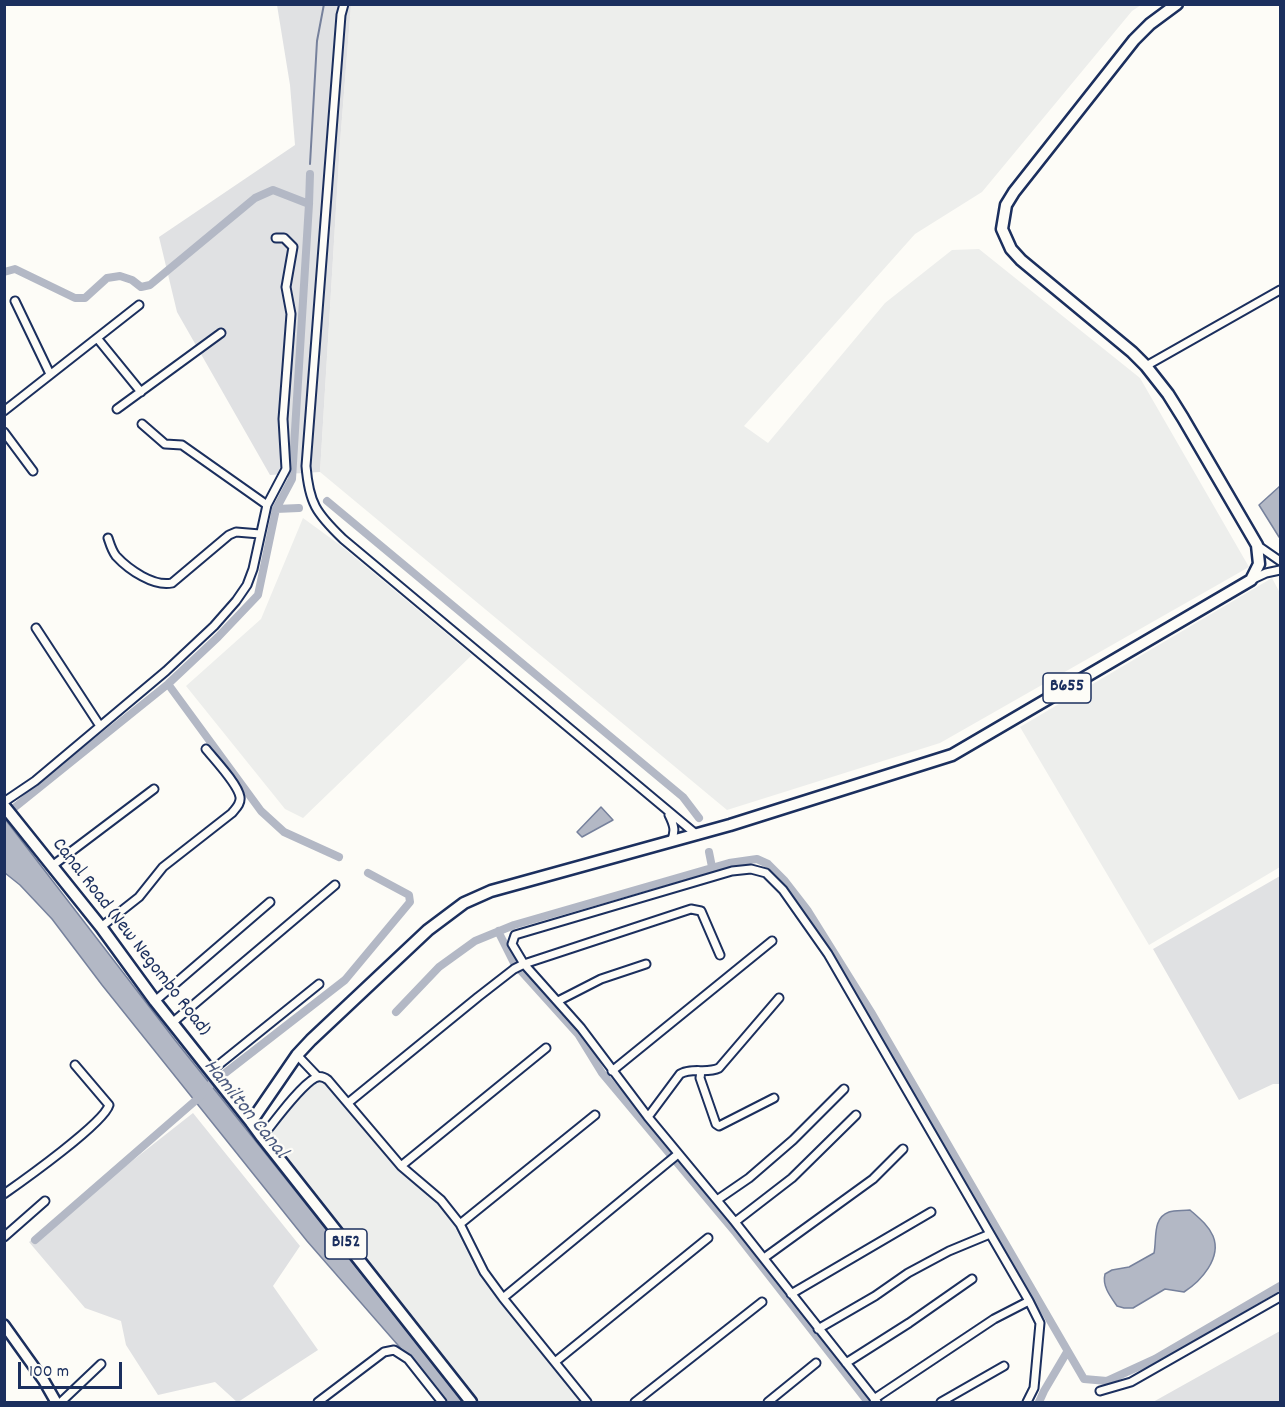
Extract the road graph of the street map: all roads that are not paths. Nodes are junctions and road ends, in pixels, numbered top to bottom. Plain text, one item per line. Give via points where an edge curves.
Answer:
1 (344, 4) edge
2 (1176, 4) edge
3 (276, 238) dead end
4 (1281, 290) edge
5 (15, 301) dead end
6 (139, 305) dead end
7 (221, 333) dead end
8 (97, 338) junction
9 (1146, 366) junction
10 (50, 374) junction
11 (141, 392) junction
12 (117, 409) dead end
13 (4, 411) edge
14 (142, 424) dead end
15 (4, 432) edge
16 (33, 471) dead end
17 (267, 505) junction
18 (260, 534) junction
19 (108, 538) dead end
20 (1257, 545) junction
21 (1281, 561) edge
22 (1281, 570) edge
23 (1251, 580) junction
24 (36, 628) dead end
25 (100, 726) junction
26 (206, 748) dead end
27 (154, 789) dead end
28 (4, 802) edge
29 (4, 806) edge
30 (666, 810) junction
31 (697, 835) junction
32 (671, 842) junction
33 (52, 866) junction
34 (335, 885) dead end
35 (270, 902) dead end
36 (101, 927) junction
37 (772, 941) dead end
38 (720, 955) dead end
39 (646, 964) dead end
40 (520, 966) junction
41 (319, 984) dead end
42 (779, 998) dead end
43 (155, 1001) junction
44 (558, 1001) junction
45 (172, 1023) junction
46 (546, 1048) dead end
47 (297, 1055) junction
48 (75, 1065) dead end
49 (612, 1071) junction
50 (701, 1071) junction
51 (212, 1072) junction
52 (317, 1077) junction
53 (844, 1089) dead end
54 (774, 1098) dead end
55 (348, 1104) junction
56 (595, 1115) dead end
57 (856, 1115) dead end
58 (648, 1117) junction
59 (251, 1122) junction
60 (262, 1137) junction
61 (903, 1149) dead end
62 (677, 1155) junction
63 (401, 1166) junction
64 (4, 1194) edge
65 (717, 1200) junction
66 (45, 1201) dead end
67 (931, 1212) dead end
68 (735, 1222) junction
69 (460, 1224) junction
70 (990, 1234) junction
71 (4, 1237) edge
72 (708, 1239) dead end
73 (764, 1258) junction
74 (972, 1279) dead end
75 (791, 1294) junction
76 (1281, 1297) edge
77 (502, 1298) junction
78 (1029, 1301) junction
79 (762, 1302) dead end
80 (4, 1326) edge
81 (818, 1329) junction
82 (555, 1362) junction
83 (816, 1363) dead end
84 (846, 1363) junction
85 (101, 1364) dead end
86 (1004, 1366) dead end
87 (1100, 1391) dead end
88 (875, 1401) edge
89 (56, 1402) edge
90 (61, 1402) edge
91 (318, 1402) edge
92 (442, 1402) edge
93 (471, 1402) edge
94 (587, 1402) edge
95 (634, 1402) edge
96 (768, 1402) edge
97 (941, 1402) edge
98 (1027, 1402) edge

1 - 30 street via 306,466 314,506 342,538
2 - 9 main road via 1134,40 1014,192 1006,205 1002,229 1021,260
3 - 17 street via 284,238 293,247 286,287 291,314 282,419 286,469
4 - 9 street
5 - 10 street
6 - 8 street
7 - 11 street
8 - 10 street
8 - 11 street
9 - 20 main road via 1184,418
10 - 13 street
11 - 12 street
14 - 17 street via 165,444 182,445
15 - 16 street
17 - 18 street
18 - 19 street via 229,535 166,585 136,573 115,555
18 - 25 street via 253,569 236,602 166,671
20 - 21 street
20 - 23 main road via 1259,564
22 - 23 street
23 - 31 main road, B655 via 952,755
24 - 25 street
25 - 28 street
26 - 36 street via 235,785 239,805 163,867 139,897
27 - 33 street
29 - 33 main road, Canal Road (New Negombo Road) / B152
30 - 31 street
30 - 32 street via 674,825
31 - 32 main road, B655
32 - 47 main road, B655 via 491,891 464,903 428,930
33 - 36 main road, Canal Road (New Negombo Road) / B152
34 - 45 street
35 - 43 street
36 - 43 main road, Canal Road (New Negombo Road) / B152
37 - 49 street
38 - 40 street via 701,911 691,909
39 - 44 street via 601,979
40 - 44 street
40 - 55 street
40 - 70 street via 513,944 515,935 732,871 751,869 766,873 783,890 828,954
41 - 51 street
42 - 50 street via 720,1068
43 - 45 main road, Canal Road (New Negombo Road) / B152
44 - 49 street
45 - 51 main road, Canal Road (New Negombo Road) / B152
46 - 63 street
47 - 52 street
47 - 59 main road, B655
48 - 64 street via 110,1105 108,1111
49 - 58 street
50 - 54 street via 700,1078 719,1126
50 - 58 street via 680,1074
51 - 59 main road, Canal Road (New Negombo Road) / B152
52 - 55 street via 328,1080
52 - 60 street via 303,1087
53 - 65 street via 793,1140
55 - 63 street
56 - 69 street
57 - 68 street via 792,1178
58 - 62 street
59 - 60 main road, Canal Road (New Negombo Road) / B152
60 - 93 main road, Canal Road (New Negombo Road) / B152
61 - 73 street via 873,1179
62 - 65 street
62 - 77 street
63 - 69 street via 441,1200
65 - 68 street
66 - 71 street
67 - 75 street
68 - 73 street
69 - 77 street
70 - 78 street
70 - 81 street via 908,1273
72 - 82 street
73 - 75 street
74 - 84 street
75 - 81 street
76 - 87 street via 1131,1382
77 - 82 street
78 - 88 street via 994,1319
78 - 98 street via 1040,1323 1035,1388
79 - 95 street
80 - 89 street
81 - 84 street
82 - 94 street
83 - 96 street
84 - 88 street
85 - 90 street
86 - 97 street
91 - 92 street via 384,1352 394,1350 408,1359

